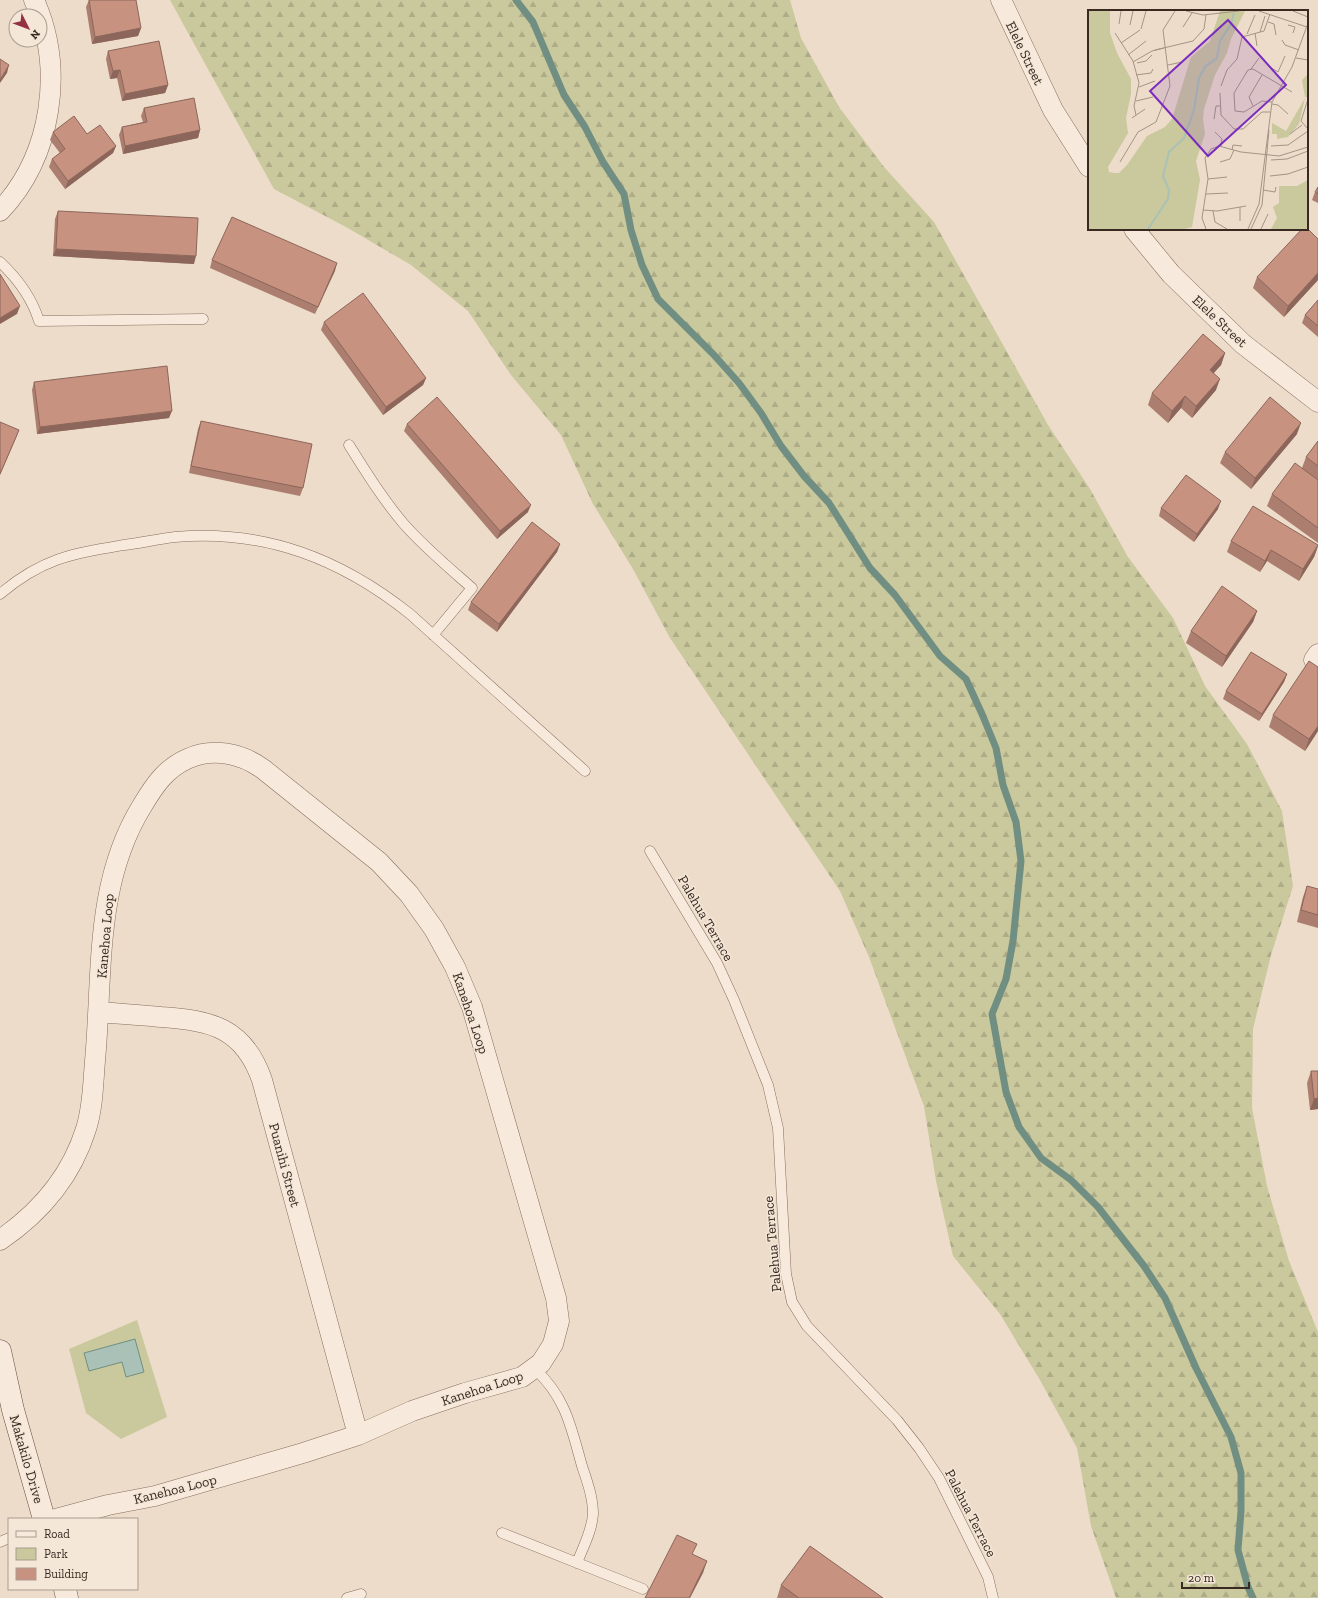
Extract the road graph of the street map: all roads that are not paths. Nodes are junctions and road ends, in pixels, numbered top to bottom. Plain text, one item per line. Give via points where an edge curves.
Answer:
1 (34, 0) edge
2 (1001, 0) edge
3 (1088, 165) edge
4 (0, 211) edge
5 (1135, 230) edge
6 (0, 262) edge
7 (203, 319) dead end
8 (1318, 402) edge
9 (349, 445) dead end
10 (0, 594) edge
11 (434, 635) junction
12 (585, 771) dead end
13 (650, 851) dead end
14 (100, 1012) junction
15 (0, 1240) edge
16 (0, 1351) edge
17 (535, 1369) junction
18 (358, 1435) junction
19 (44, 1518) edge
20 (60, 1518) edge
21 (502, 1533) dead end
22 (577, 1563) junction
23 (643, 1589) dead end
24 (360, 1594) dead end
25 (347, 1598) edge
26 (993, 1598) edge

1 - 4 street via 49,51 50,90 46,121 31,165 20,186
2 - 3 street, Elele Street via 1053,110
5 - 8 street, Elele Street via 1171,274 1243,344
6 - 7 lane via 26,293 39,321
9 - 11 lane via 374,485 403,523 436,557 472,588
10 - 11 lane via 34,569 73,553 175,537 212,536 248,539 283,546 350,573 382,591
11 - 12 lane
13 - 26 lane, Palehua Terrace via 717,963 768,1085 778,1128 786,1274 792,1302 807,1326 897,1420 920,1448 939,1478 988,1577
14 - 15 street, Kanehoa Loop via 91,1106 79,1149 58,1188 27,1221
14 - 17 street, Kanehoa Loop via 103,924 109,889 124,842 153,788 174,766 198,755 232,754 256,764 379,862 413,900 434,929 456,967 472,1008 558,1306 556,1336 550,1351
14 - 18 street, Puanihi Street via 206,1022 231,1034 250,1054 262,1080
16 - 19 main road, Makakilo Drive via 13,1410
17 - 18 street, Kanehoa Loop via 515,1380 412,1411
17 - 22 lane via 553,1388 567,1412 591,1497 593,1513 590,1529
18 - 20 street, Kanehoa Loop via 156,1496
21 - 22 lane
22 - 23 lane
24 - 25 lane

